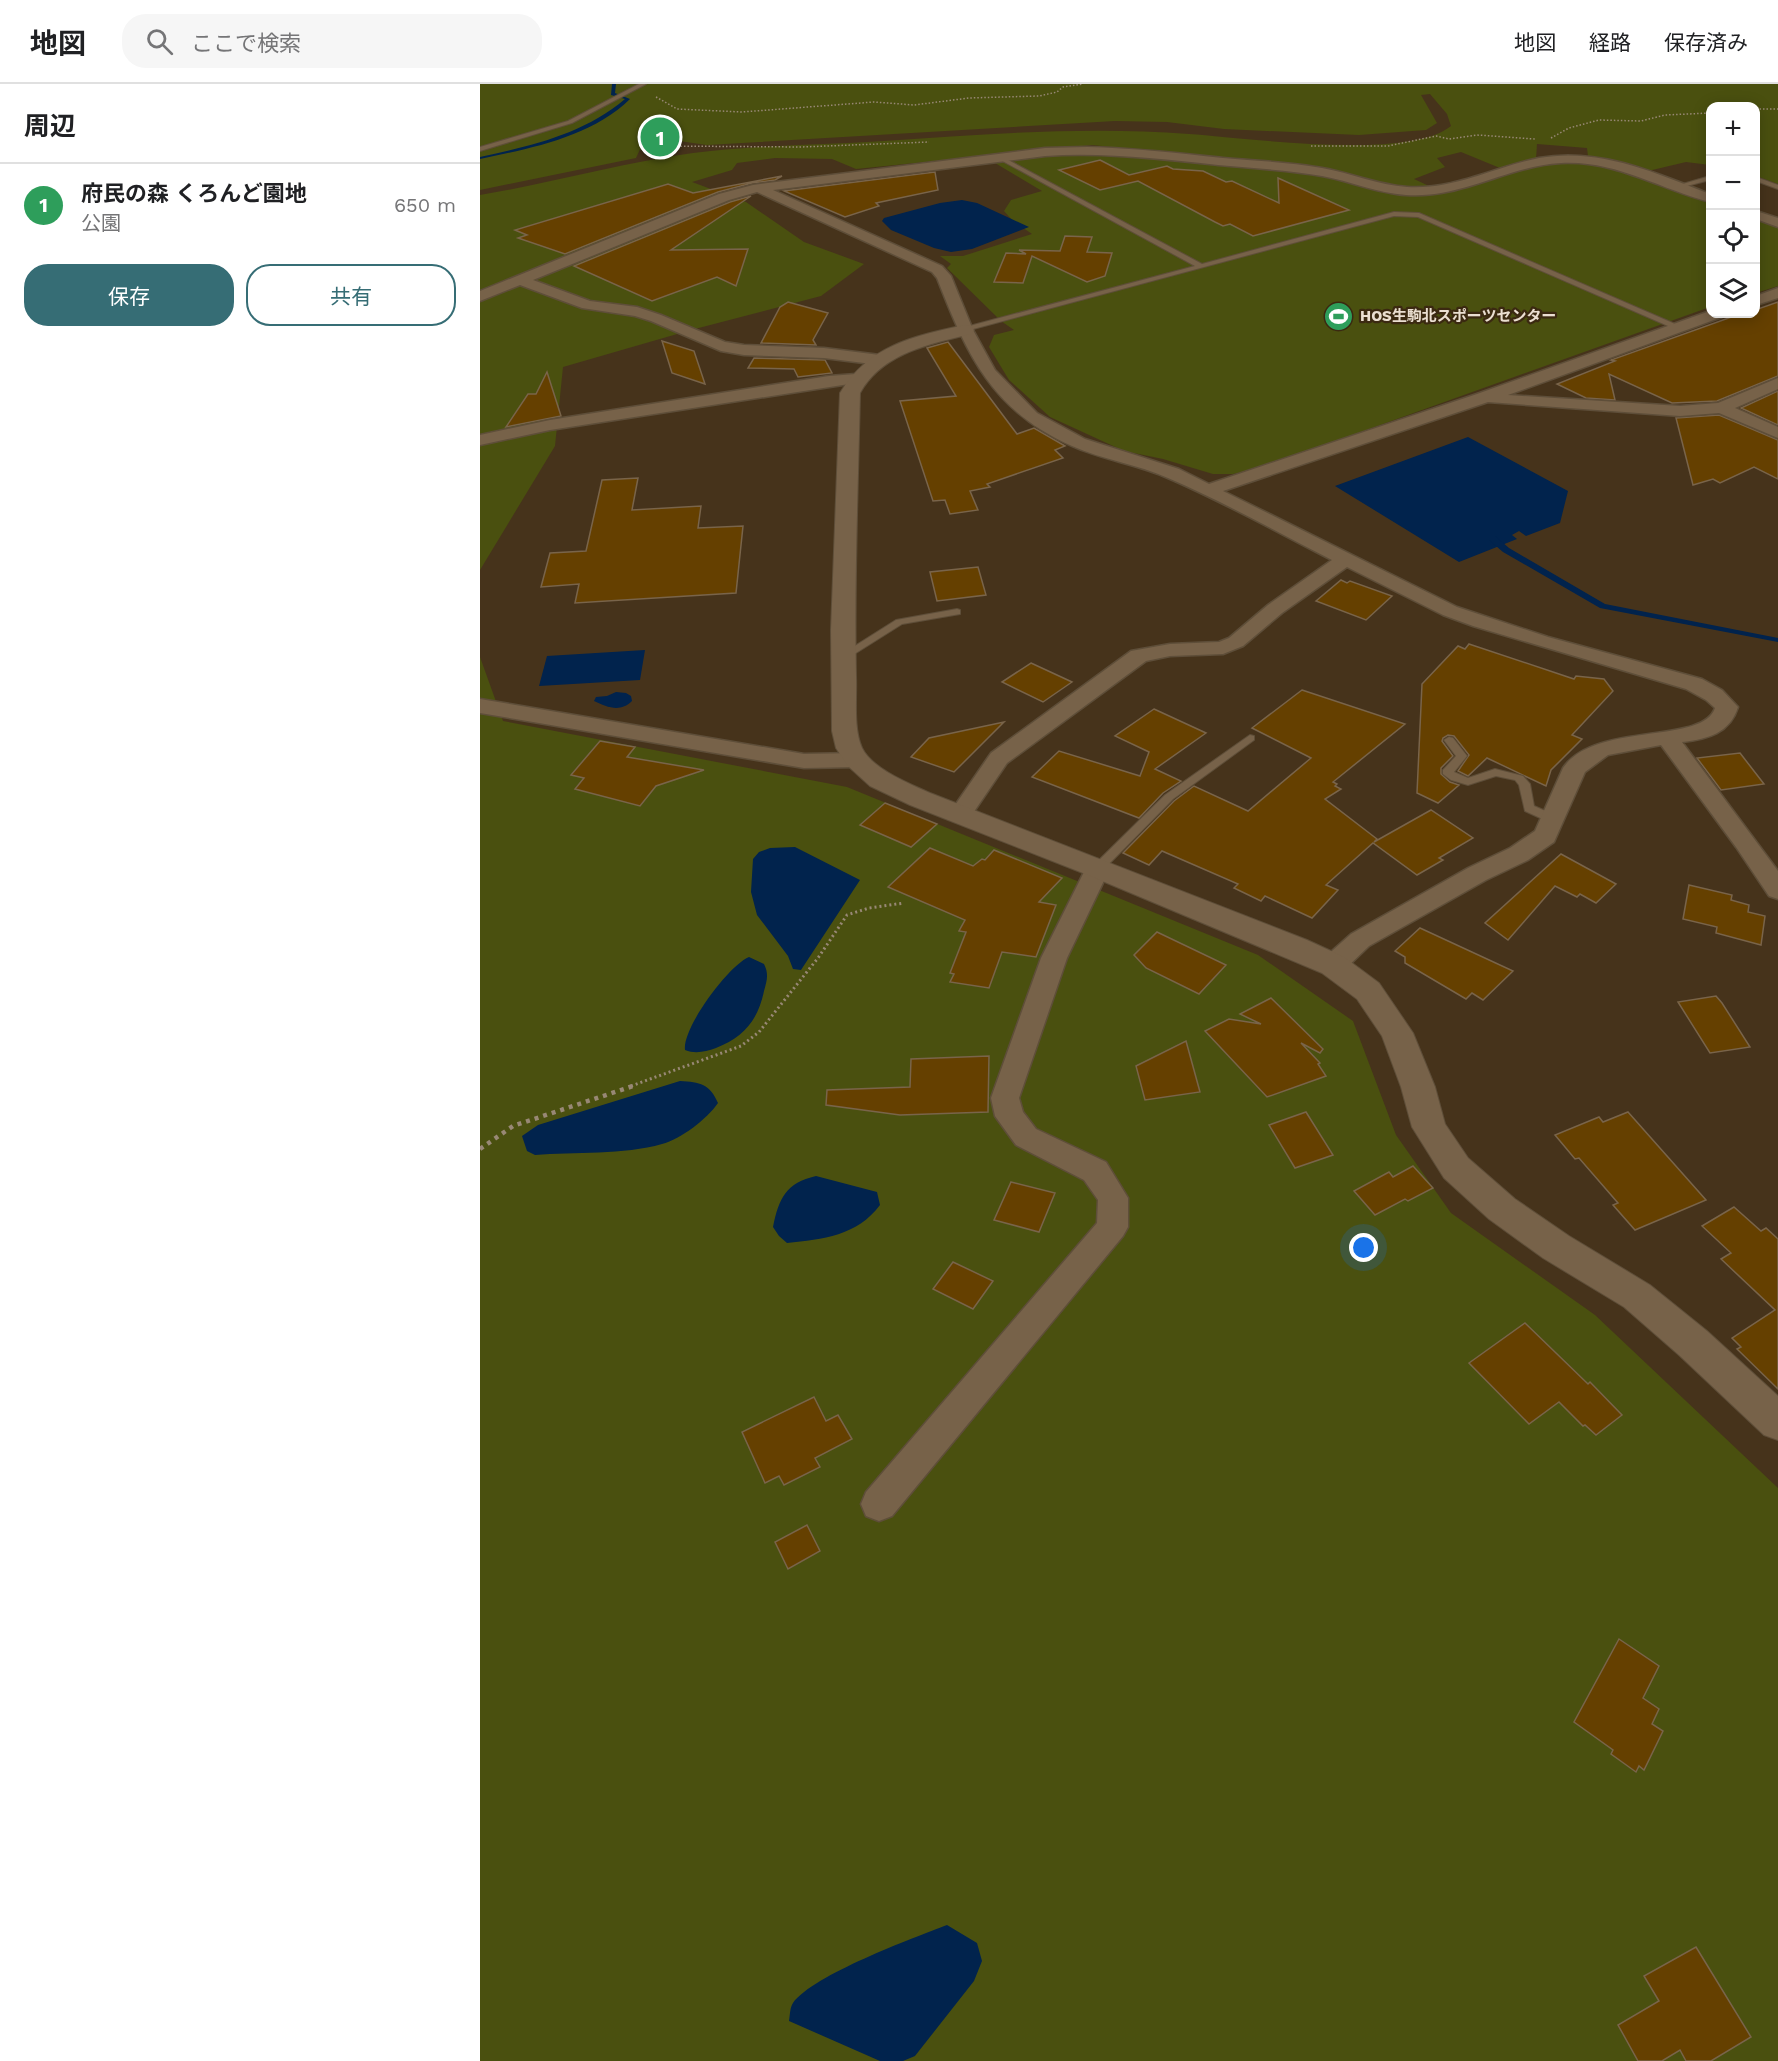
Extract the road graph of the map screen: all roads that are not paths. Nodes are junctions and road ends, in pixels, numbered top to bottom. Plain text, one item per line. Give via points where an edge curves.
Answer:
1 (640, 86) edge
2 (480, 149) edge
3 (999, 157) junction
4 (1706, 179) edge
5 (1760, 181) edge
6 (1678, 186) junction
7 (758, 188) junction
8 (1778, 188) edge
9 (1706, 196) edge
10 (1760, 217) edge
11 (1778, 223) edge
12 (1201, 266) junction
13 (520, 280) junction
14 (1778, 293) edge
15 (480, 296) edge
16 (1760, 298) edge
17 (1706, 318) edge
18 (1678, 327) junction
19 (965, 330) junction
20 (880, 360) junction
21 (856, 379) junction
22 (1778, 383) edge
23 (1483, 398) junction
24 (1721, 408) junction
25 (1778, 433) edge
26 (481, 439) edge
27 (1208, 490) junction
28 (1344, 560) junction
29 (957, 612) dead end
30 (844, 656) junction
31 (480, 706) edge
32 (1250, 738) dead end
33 (1668, 739) junction
34 (1449, 740) dead end
35 (857, 760) junction
36 (961, 814) junction
37 (1553, 819) junction
38 (1098, 868) junction
39 (1778, 890) edge
40 (1333, 965) junction
41 (1778, 1422) edge
42 (879, 1504) dead end

1 - 2 lane via 563,124
3 - 6 street via 1105,149 1323,172 1418,192 1541,162 1582,159 1628,168
3 - 7 street
3 - 12 lane
4 - 6 lane
5 - 8 lane
6 - 9 street
7 - 13 street via 724,196
7 - 19 street via 937,269 948,285
10 - 11 street
12 - 18 lane via 1394,213 1419,215
12 - 19 lane
13 - 15 street
13 - 20 street via 587,304 656,318 721,346 824,352
14 - 16 street
17 - 18 street
18 - 23 street
19 - 20 street via 915,344
19 - 27 street via 988,372 1031,417 1079,443 1173,473
20 - 21 street
21 - 26 street via 573,421
21 - 30 street via 850,393 848,427
22 - 24 street
23 - 24 street via 1649,410
23 - 27 street
24 - 25 street
27 - 28 street
28 - 33 street via 1490,626 1694,684 1727,707 1723,719 1712,728
28 - 36 street via 1224,648 1170,650 1139,656 999,758
29 - 30 lane via 899,622
30 - 35 street via 845,731
31 - 35 street via 804,761
32 - 38 lane via 1169,797
33 - 37 street via 1600,750 1575,768
33 - 39 street
34 - 37 lane via 1462,756 1447,772 1468,782 1495,772 1519,778 1529,808
35 - 36 street via 880,780
36 - 38 street
37 - 40 street via 1545,836 1519,854 1360,940
38 - 40 street
38 - 42 street via 1054,958 1005,1098 1010,1116 1026,1137 1095,1171 1113,1198 1112,1227
40 - 41 street via 1368,991 1397,1033 1429,1127 1456,1168 1502,1209 1547,1241 1637,1296

